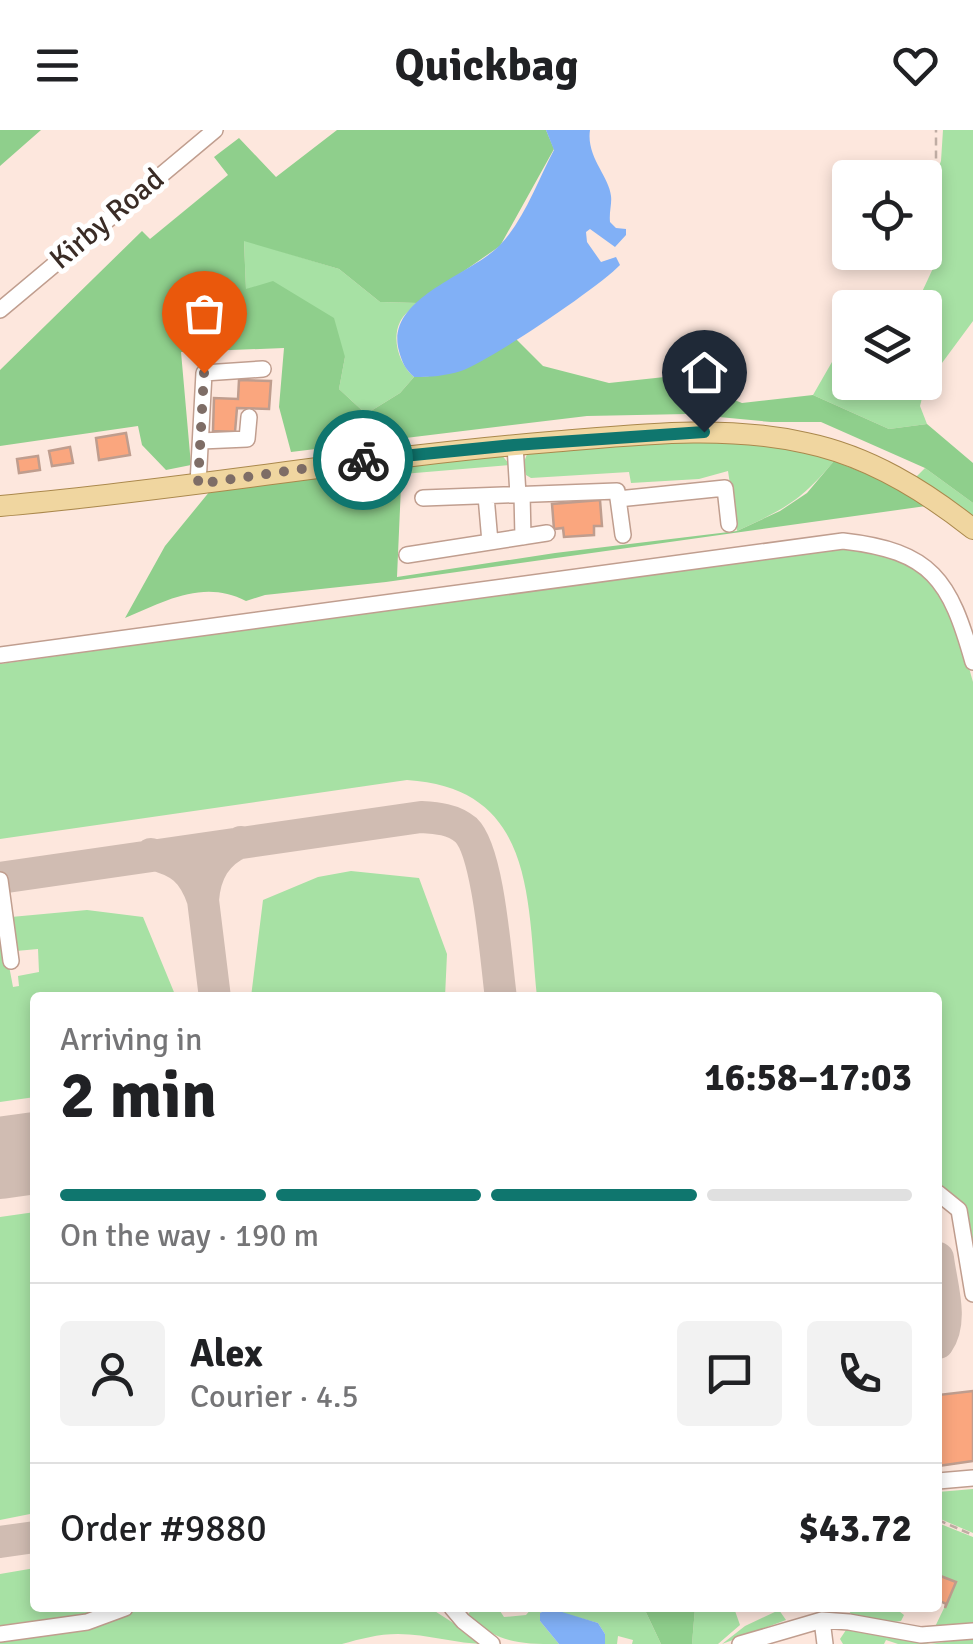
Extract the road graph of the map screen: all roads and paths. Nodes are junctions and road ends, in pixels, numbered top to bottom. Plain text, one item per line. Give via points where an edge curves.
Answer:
1 (215, 130) edge
2 (936, 130) edge
3 (936, 160) edge
4 (0, 310) edge
5 (262, 369) dead end
6 (248, 417) dead end
7 (201, 440) junction
8 (514, 445) junction
9 (198, 484) junction
10 (520, 494) junction
11 (486, 496) junction
12 (423, 498) dead end
13 (618, 500) junction
14 (0, 506) edge
15 (729, 524) dead end
16 (973, 529) edge
17 (547, 533) dead end
18 (623, 535) dead end
19 (523, 537) junction
20 (490, 542) junction
21 (407, 555) dead end
22 (0, 656) edge
23 (973, 662) edge
24 (0, 880) edge
25 (11, 961) dead end
26 (942, 1196) edge
27 (973, 1294) edge
28 (973, 1478) edge
29 (942, 1481) edge
30 (942, 1522) edge
31 (973, 1535) edge
32 (114, 1612) edge
33 (455, 1612) edge
34 (822, 1620) junction
35 (973, 1631) edge
36 (0, 1634) edge
37 (757, 1642) edge
38 (492, 1644) edge
39 (740, 1644) edge
40 (825, 1644) edge

1 - 4 street, Kirby Road
2 - 3 path
5 - 7 street via 204,373
6 - 7 street via 247,440
7 - 9 street
8 - 9 main road
8 - 10 street
8 - 16 main road via 692,432 792,440 870,463
9 - 14 main road
10 - 11 street
10 - 13 street via 617,491
10 - 19 street
11 - 12 street
11 - 20 street
13 - 15 street via 725,488
13 - 18 street
17 - 19 street
19 - 20 street
20 - 21 street
22 - 23 street via 843,540 900,553 926,567 954,603
24 - 25 street
26 - 27 street via 958,1210
28 - 29 street
30 - 31 path
32 - 36 street
33 - 38 street
34 - 35 street via 921,1635
34 - 37 street
34 - 40 street
37 - 39 street

